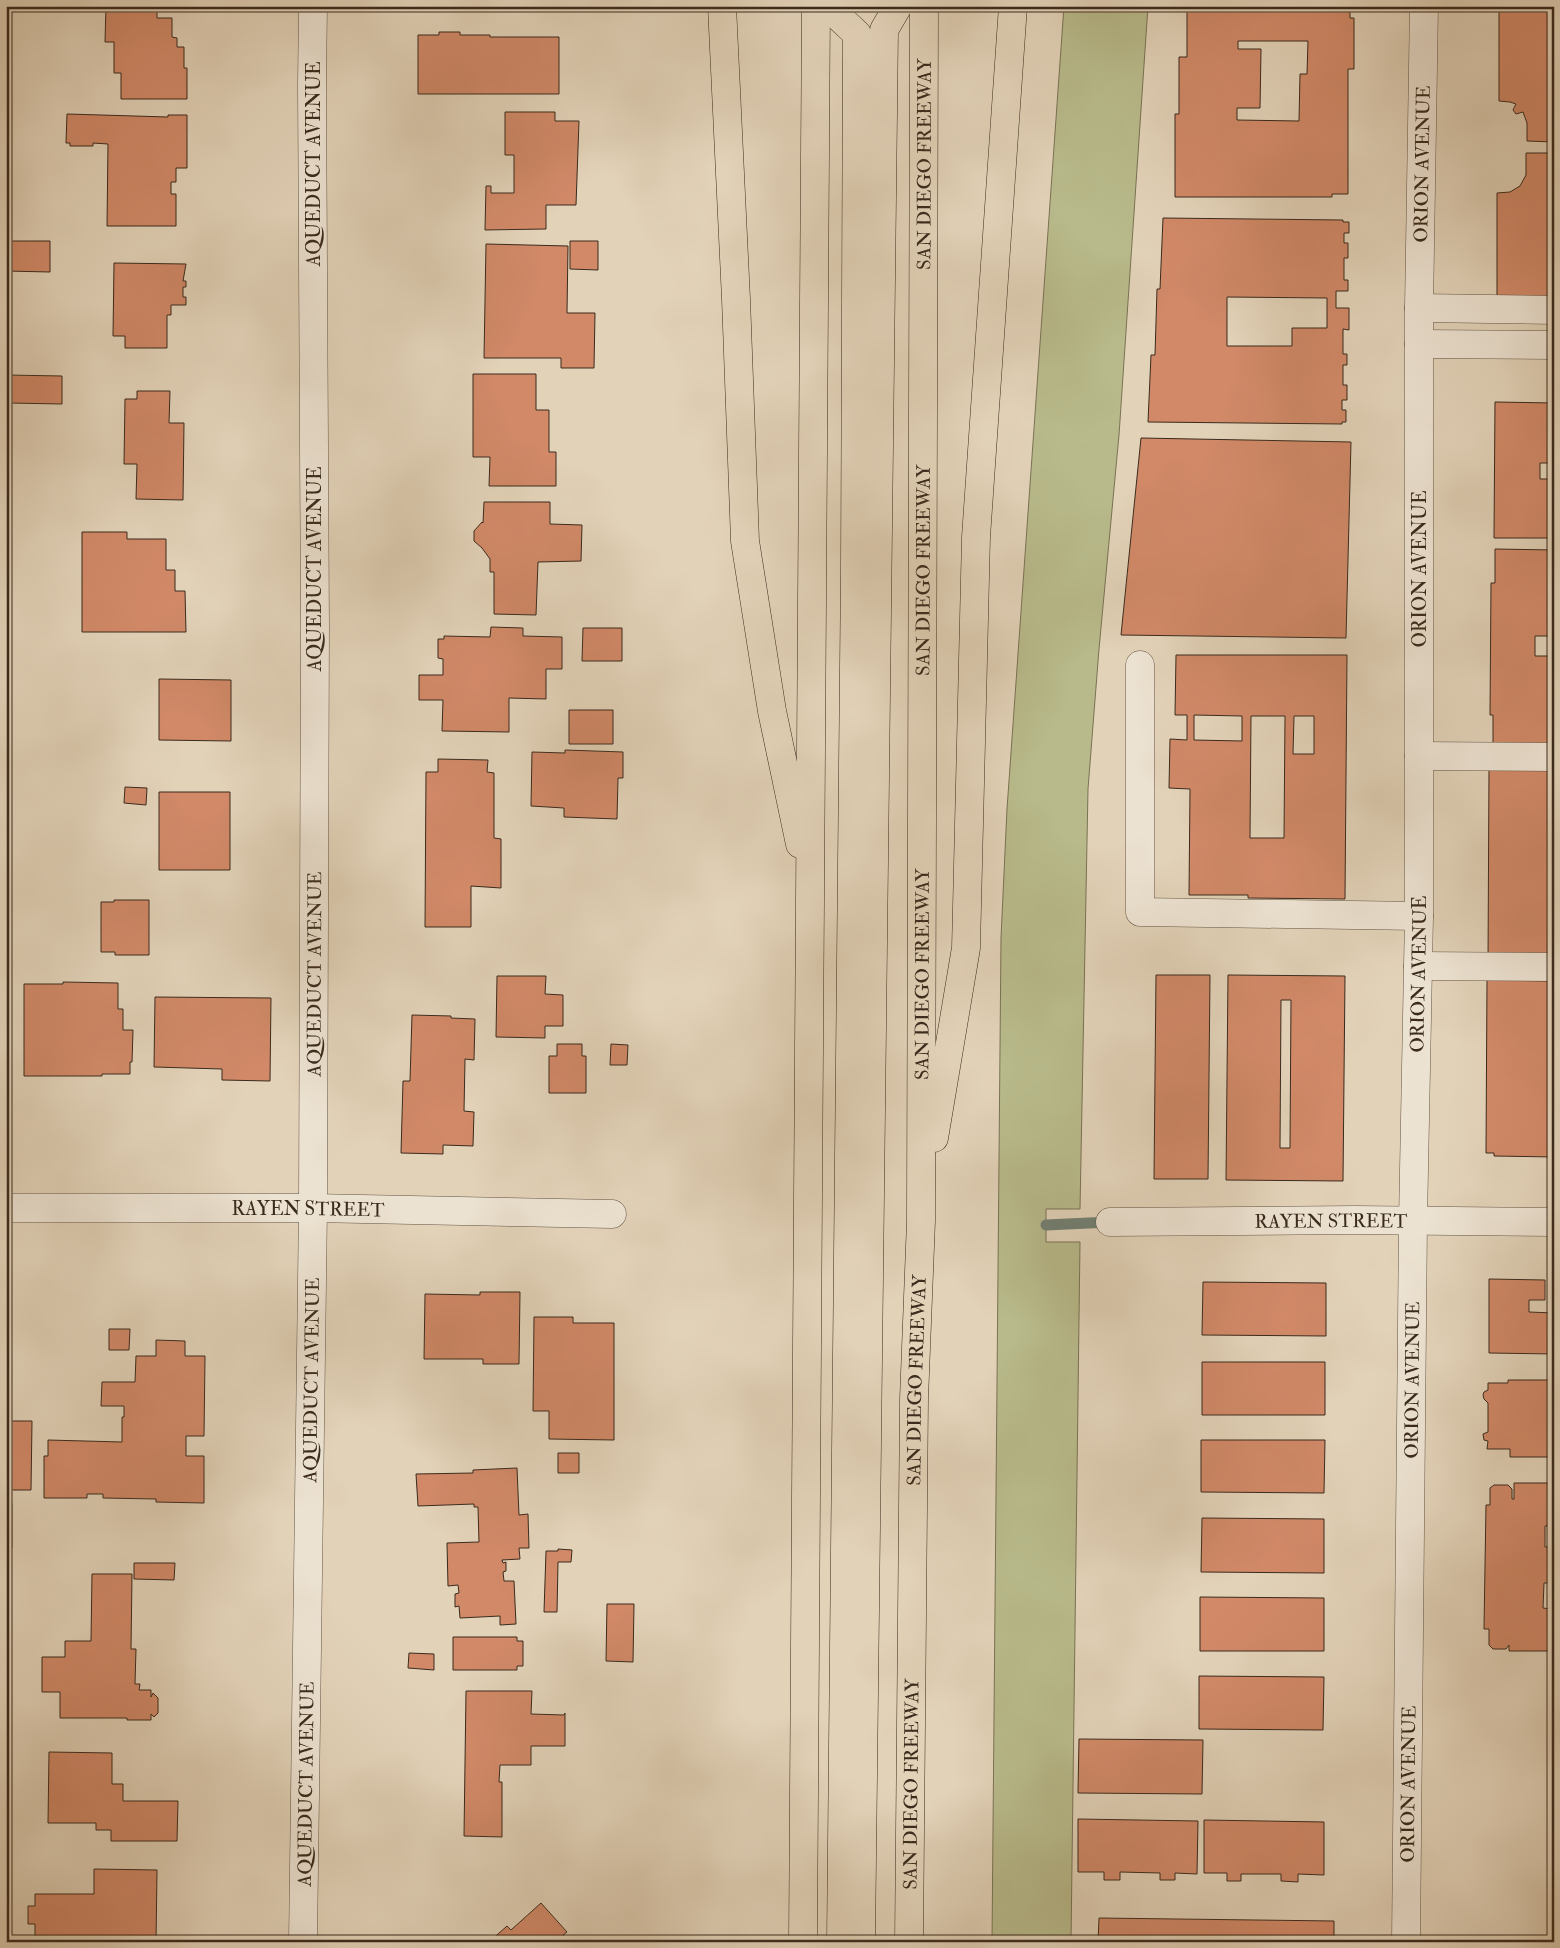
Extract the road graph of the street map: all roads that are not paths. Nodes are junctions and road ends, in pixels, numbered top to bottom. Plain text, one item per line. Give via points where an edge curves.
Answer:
1 (313, 6) edge
2 (722, 6) edge
3 (816, 6) edge
4 (827, 6) edge
5 (898, 6) edge
6 (924, 6) edge
7 (1013, 6) edge
8 (1424, 6) edge
9 (1419, 308) junction
10 (1554, 310) edge
11 (1419, 344) junction
12 (1554, 345) edge
13 (1140, 665) dead end
14 (1419, 756) junction
15 (1554, 757) edge
16 (811, 894) junction
17 (1419, 916) junction
18 (1418, 966) junction
19 (1554, 967) edge
20 (6, 1208) edge
21 (312, 1208) junction
22 (612, 1214) dead end
23 (920, 1221) junction
24 (1413, 1221) junction
25 (1110, 1222) dead end
26 (1554, 1222) edge
27 (303, 1942) edge
28 (803, 1942) edge
29 (841, 1942) edge
30 (862, 1942) edge
31 (909, 1942) edge
32 (1406, 1942) edge

1 - 21 street, AQUEDUCT AVENUE
2 - 16 highway via 745,541 772,711
3 - 16 highway
4 - 29 highway via 857,34
5 - 30 highway via 884,30
6 - 23 highway, SAN DIEGO FREEWAY
7 - 23 highway via 976,537 966,948
8 - 9 street, ORION AVENUE
9 - 10 street
9 - 11 street, ORION AVENUE
11 - 12 street
11 - 14 street, ORION AVENUE
13 - 17 street via 1140,912
14 - 15 street
14 - 17 street, ORION AVENUE
16 - 28 highway
17 - 18 street, ORION AVENUE
18 - 19 street
18 - 24 street, ORION AVENUE
20 - 21 street, RAYEN STREET
21 - 22 street, RAYEN STREET
21 - 27 street, AQUEDUCT AVENUE
23 - 31 highway, SAN DIEGO FREEWAY via 914,1399
24 - 25 street, RAYEN STREET
24 - 26 street, RAYEN STREET
24 - 32 street, ORION AVENUE

